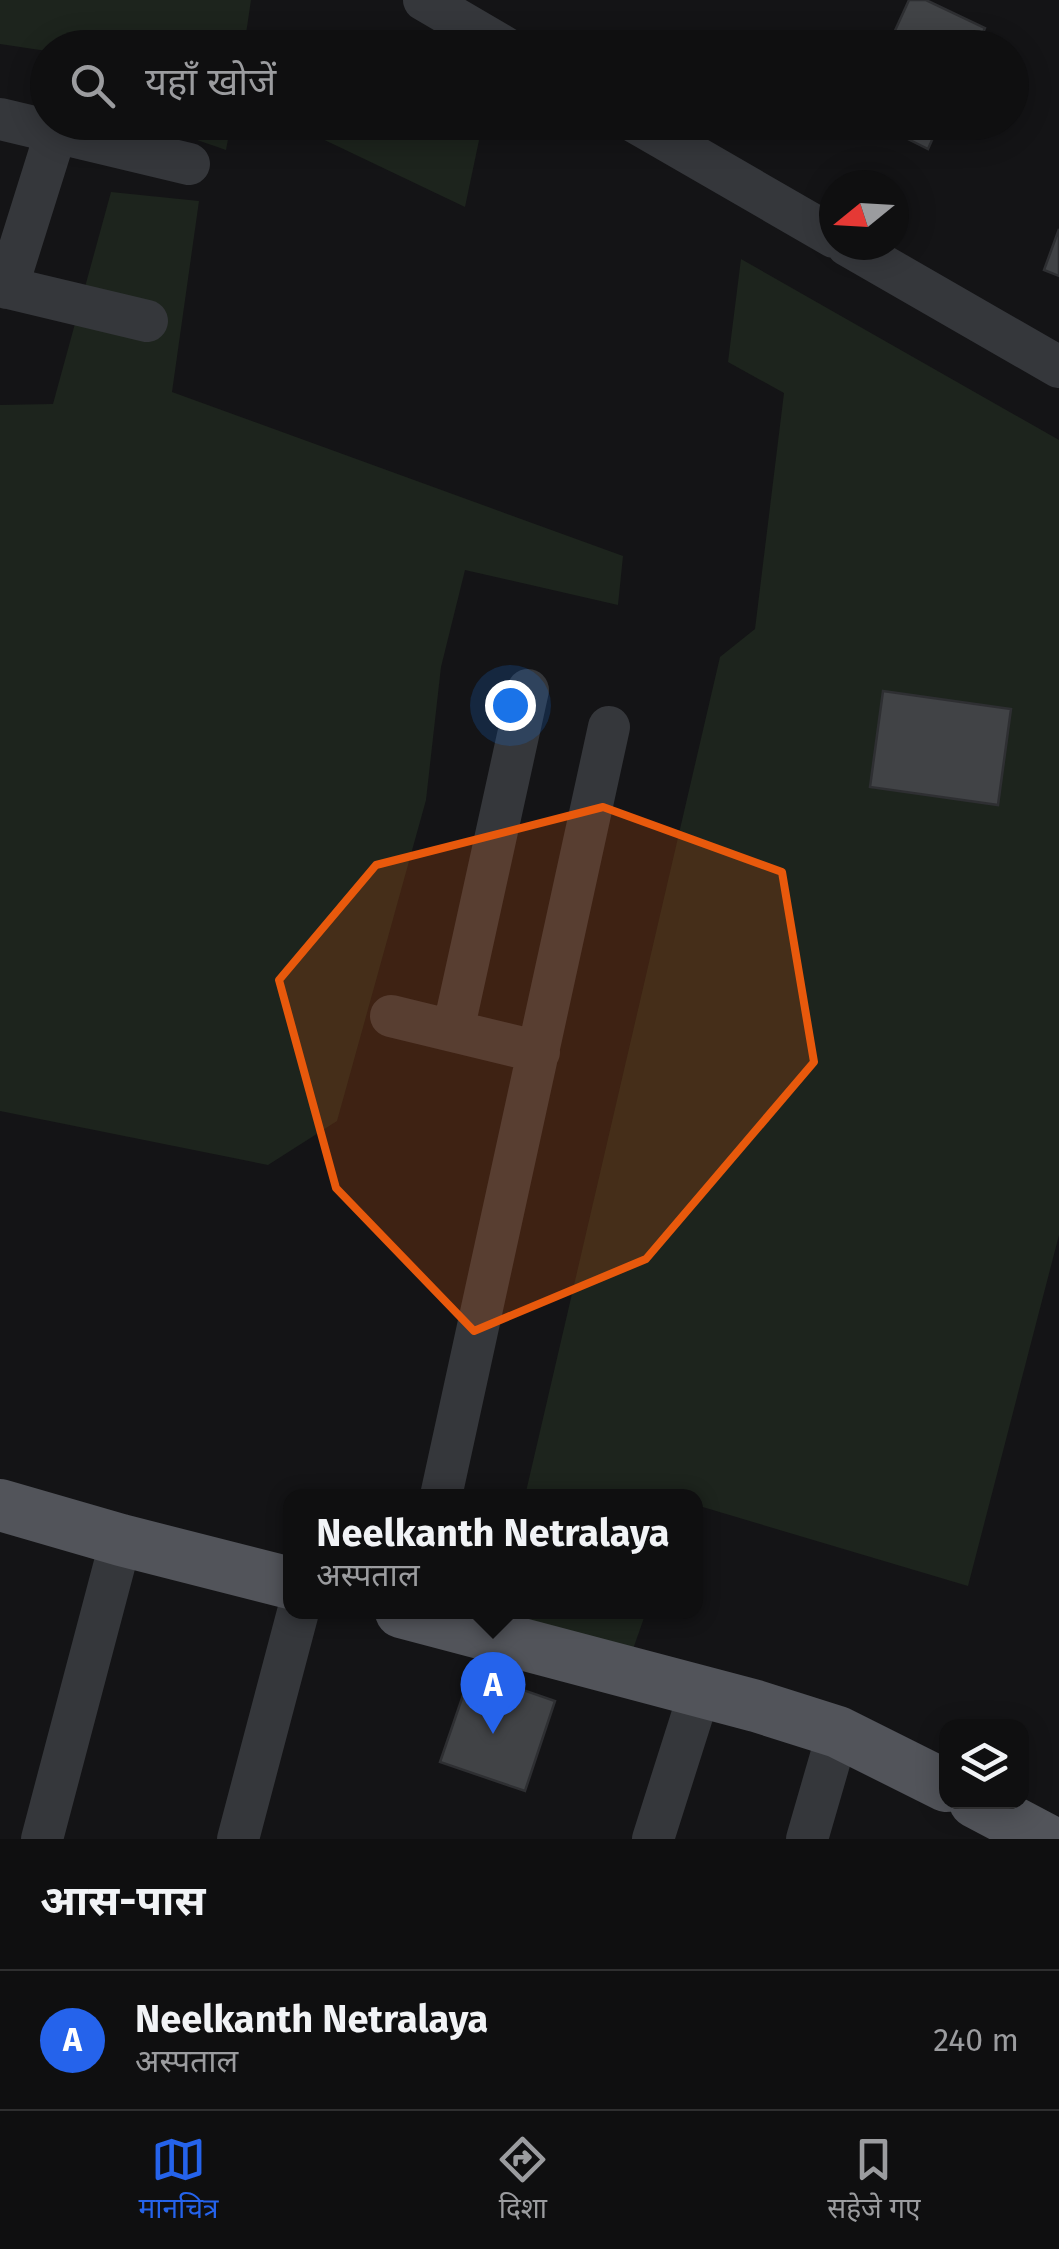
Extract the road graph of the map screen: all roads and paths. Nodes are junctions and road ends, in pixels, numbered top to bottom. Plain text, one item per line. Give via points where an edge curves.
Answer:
1 (424, 0) edge
2 (475, 30) edge
3 (0, 119) edge
4 (30, 126) edge
5 (53, 140) edge
6 (89, 140) edge
7 (667, 140) edge
8 (188, 164) dead end
9 (819, 228) edge
10 (873, 260) edge
11 (4, 287) edge
12 (147, 321) dead end
13 (1059, 368) edge
14 (528, 690) dead end
15 (609, 726) dead end
16 (391, 1016) dead end
17 (453, 1031) junction
18 (539, 1052) junction
19 (443, 1489) edge
20 (0, 1506) edge
21 (121, 1540) junction
22 (283, 1581) edge
23 (296, 1619) edge
24 (434, 1619) edge
25 (700, 1690) junction
26 (838, 1732) junction
27 (939, 1782) edge
28 (988, 1809) edge
29 (42, 1839) edge
30 (238, 1839) edge
31 (654, 1839) edge
32 (807, 1839) edge
33 (1045, 1839) edge

1 - 2 street
3 - 4 street
5 - 11 street
6 - 8 street
7 - 9 street
10 - 13 street
11 - 12 street
14 - 17 street
15 - 18 street
16 - 17 street
17 - 18 street
18 - 19 street
20 - 21 main road
21 - 22 main road
21 - 29 street
23 - 30 street
24 - 25 main road
25 - 26 main road
25 - 31 street
26 - 27 main road
26 - 32 street
28 - 33 main road

